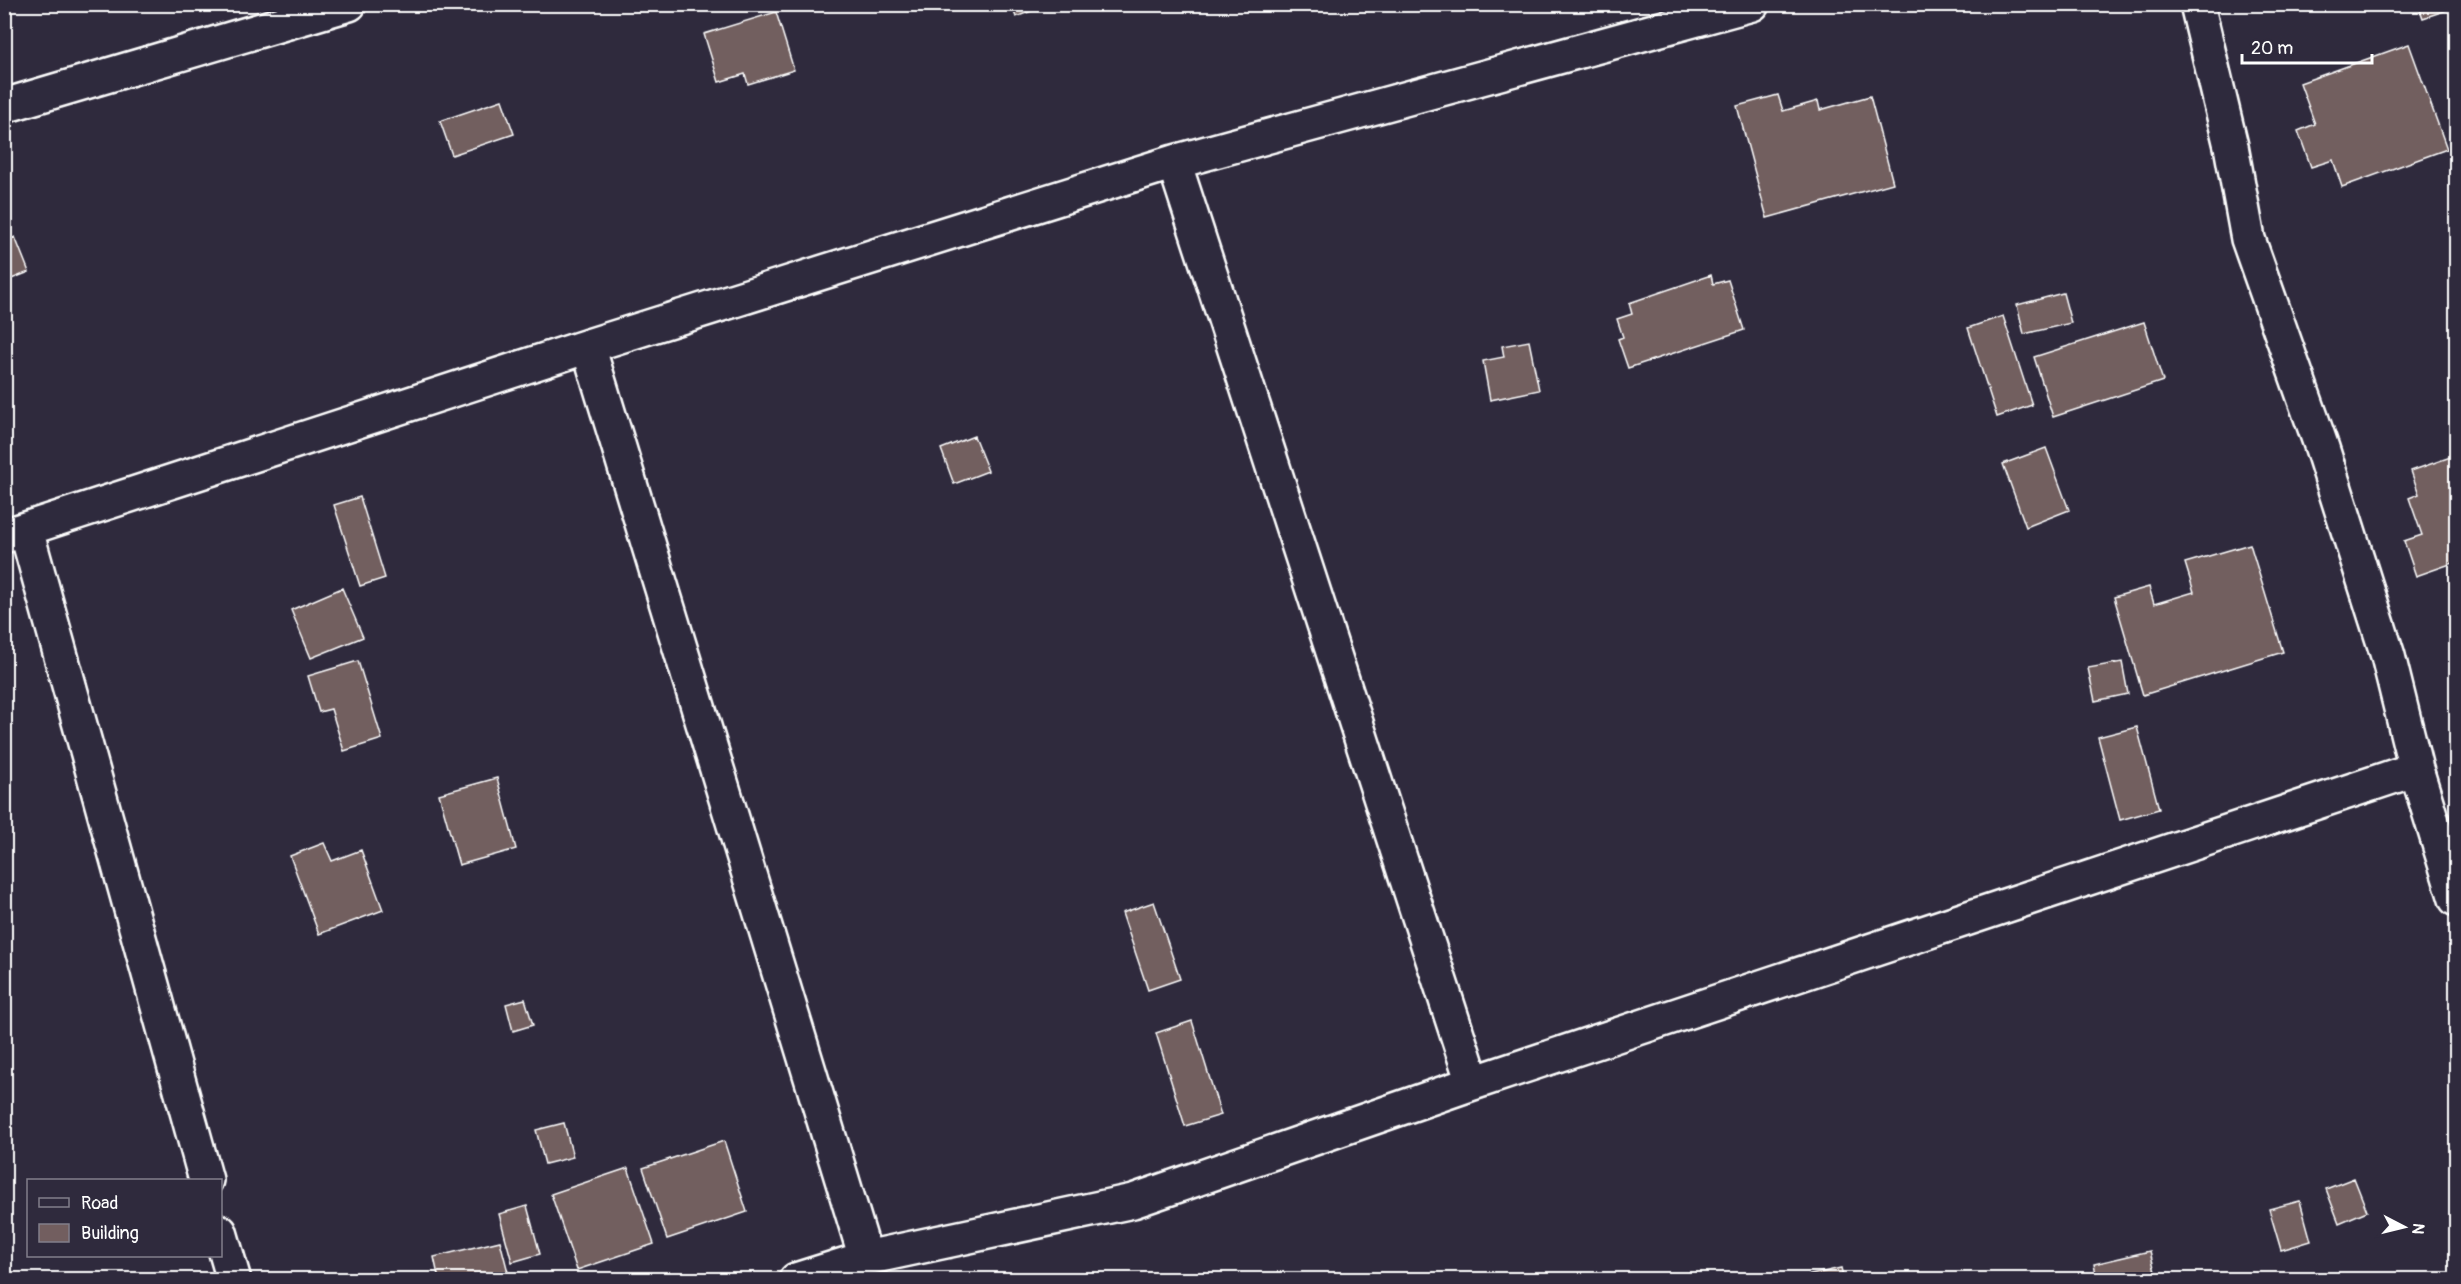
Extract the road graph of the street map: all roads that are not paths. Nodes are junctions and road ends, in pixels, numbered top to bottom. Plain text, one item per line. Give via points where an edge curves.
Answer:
1 (349, 4) edge
2 (1752, 4) edge
3 (2197, 4) edge
4 (4, 106) edge
5 (1174, 162) junction
6 (588, 346) junction
7 (15, 533) edge
8 (2416, 769) junction
9 (2457, 899) edge
10 (1473, 1083) junction
11 (206, 1179) edge
12 (222, 1239) edge
13 (866, 1258) junction
14 (234, 1280) edge
15 (796, 1280) edge

1 - 4 street
2 - 5 street
3 - 8 street via 2231,146 2248,239 2329,470 2388,656
5 - 6 street
5 - 10 street
6 - 7 street
6 - 13 street
7 - 11 street
8 - 9 street
8 - 10 street
10 - 13 street via 1133,1200
12 - 14 street
13 - 15 street

